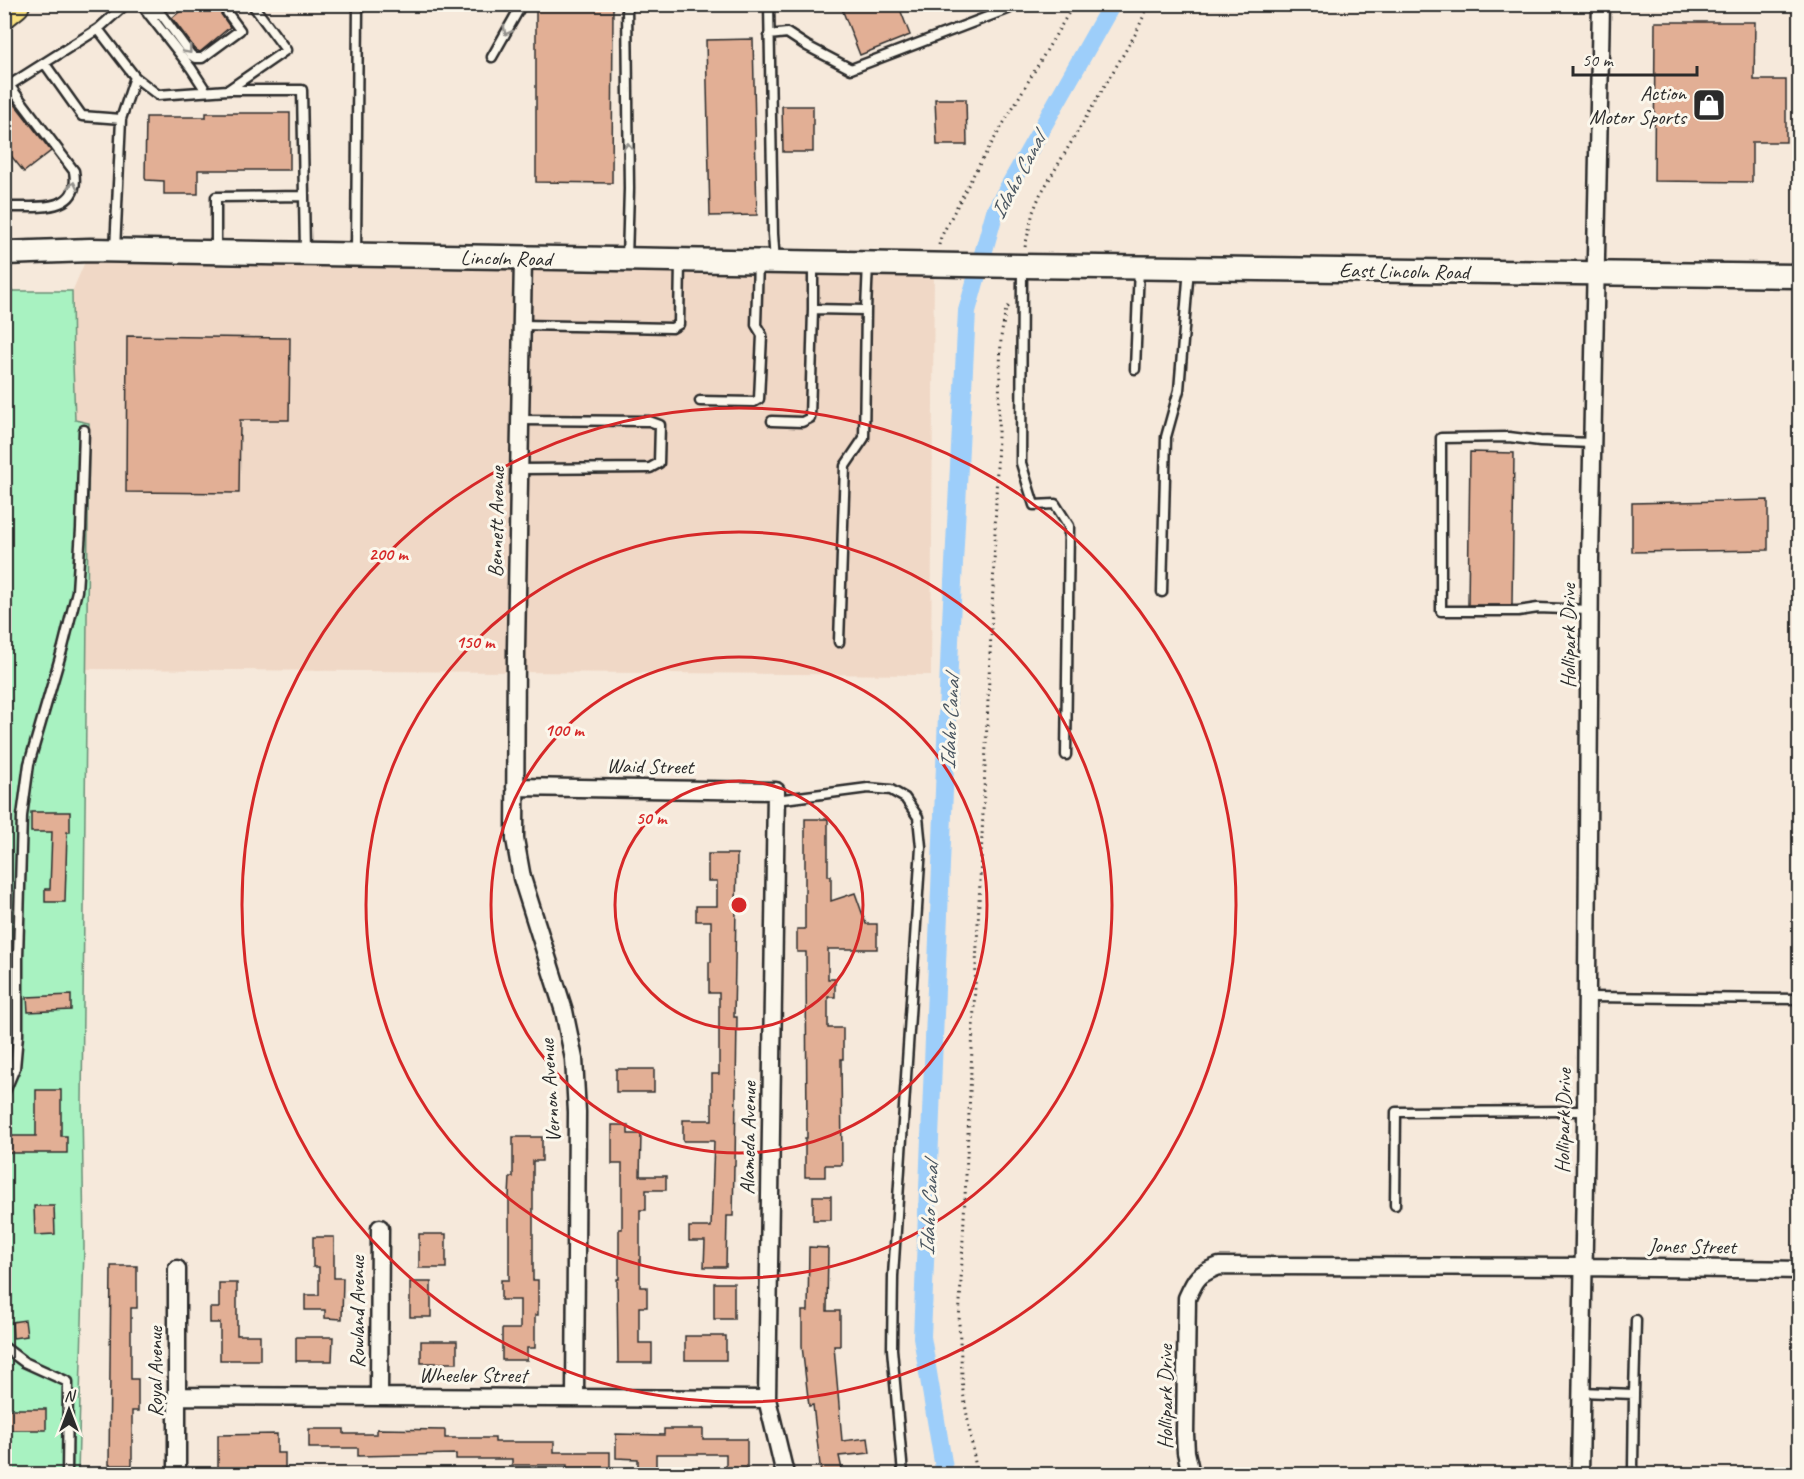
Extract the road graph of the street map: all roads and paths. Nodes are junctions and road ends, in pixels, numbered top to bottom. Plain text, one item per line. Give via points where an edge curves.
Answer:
1 (14, 4) edge
2 (126, 4) edge
3 (141, 4) edge
4 (252, 4) edge
5 (358, 4) edge
6 (522, 4) edge
7 (627, 4) edge
8 (769, 4) edge
9 (1006, 4) edge
10 (1074, 4) edge
11 (1149, 4) edge
12 (1600, 4) edge
13 (259, 9) edge
14 (226, 11) dead end
15 (4, 12) edge
16 (148, 14) junction
17 (98, 29) junction
18 (769, 35) junction
19 (492, 57) dead end
20 (45, 64) junction
21 (135, 77) junction
22 (7, 87) edge
23 (228, 90) junction
24 (206, 91) junction
25 (121, 119) junction
26 (304, 196) junction
27 (4, 207) edge
28 (115, 250) junction
29 (4, 253) edge
30 (216, 253) junction
31 (305, 255) junction
32 (356, 255) junction
33 (524, 258) junction
34 (627, 260) junction
35 (680, 260) junction
36 (766, 262) junction
37 (813, 262) junction
38 (868, 263) junction
39 (938, 264) junction
40 (1015, 266) junction
41 (1139, 267) junction
42 (1189, 268) junction
43 (1595, 273) junction
44 (1800, 276) edge
45 (1022, 300) junction
46 (813, 309) junction
47 (867, 310) junction
48 (523, 326) junction
49 (1135, 369) dead end
50 (699, 400) dead end
51 (521, 420) junction
52 (772, 421) dead end
53 (84, 430) dead end
54 (1592, 442) junction
55 (520, 469) junction
56 (1162, 592) dead end
57 (1590, 610) junction
58 (839, 642) dead end
59 (1066, 755) dead end
60 (515, 787) junction
61 (776, 800) junction
62 (1587, 997) junction
63 (1800, 999) edge
64 (4, 1094) edge
65 (1586, 1112) junction
66 (1395, 1205) dead end
67 (380, 1228) dead end
68 (1583, 1267) junction
69 (177, 1269) dead end
70 (1800, 1270) edge
71 (1636, 1320) dead end
72 (4, 1347) edge
73 (1581, 1392) junction
74 (1635, 1394) junction
75 (178, 1396) junction
76 (379, 1397) junction
77 (575, 1398) junction
78 (767, 1399) junction
79 (1633, 1468) dead end
80 (67, 1474) edge
81 (177, 1474) edge
82 (785, 1474) edge
83 (903, 1474) edge
84 (977, 1474) edge
85 (1191, 1474) edge
86 (1580, 1474) edge

1 - 15 highway
2 - 17 lane
3 - 16 lane
4 - 13 lane
5 - 32 lane
6 -> 19 lane
34 -> 7 lane
8 - 18 lane
9 - 18 lane via 1008,9 851,69 787,33
10 - 39 path via 976,170 941,237
11 - 40 path via 1136,33 1040,195
12 - 43 street, Hollipark Drive
13 - 23 lane via 286,51
16 -> 14 lane via 161,14 191,55 202,58 240,30
16 - 24 lane
17 - 20 lane
17 - 21 lane
18 - 36 lane via 773,234
20 - 22 lane
20 - 25 lane via 82,116
21 - 24 lane via 158,95
21 - 25 lane
27 -> 22 lane via 63,203 76,180 74,171
23 - 24 lane
23 - 26 lane via 302,90
25 - 28 lane
26 - 30 lane via 216,197
26 - 31 lane
28 - 29 main road, Lincoln Road
28 - 30 main road, Lincoln Road
30 - 31 main road, Lincoln Road
31 - 32 main road, Lincoln Road
32 - 33 main road, Lincoln Road
33 - 34 main road, Lincoln Road
33 - 48 street, Bennett Avenue
34 - 35 main road, Lincoln Road
35 - 36 main road, Lincoln Road
35 - 48 lane via 679,324 672,328
36 - 37 main road, Lincoln Road
36 - 50 lane via 756,326 762,335 759,399
37 - 38 main road, Lincoln Road
37 - 46 lane
38 - 39 main road, Lincoln Road
38 - 47 lane
39 - 40 main road, Lincoln Road
40 - 41 main road, East Lincoln Road
40 - 45 lane
41 - 42 main road, East Lincoln Road
41 - 49 lane
42 - 43 main road, East Lincoln Road
42 - 56 lane via 1179,390 1166,437
43 - 44 main road, East Lincoln Road
43 - 54 street, Hollipark Drive
45 - 59 lane via 1021,463 1034,506 1054,504 1069,526
45 - 84 path via 1012,302 1006,309 1001,337 961,1255 963,1392
46 - 47 lane
46 - 52 lane via 810,418 802,422
47 - 58 lane via 864,438 845,466
48 - 51 street, Bennett Avenue
51 - 55 street, Bennett Avenue
51 - 55 lane via 649,421 660,425 659,463 650,468
53 - 64 lane via 77,591 29,764 22,816 18,1035 15,1068
54 - 57 street, Hollipark Drive
54 - 57 lane via 1441,438 1441,611
55 - 60 street, Bennett Avenue
57 - 62 street, Hollipark Drive
60 - 61 street, Waid Street via 776,791
60 - 77 street, Vernon Avenue via 515,839 522,878 564,1011 574,1059
61 - 78 street, Alameda Avenue
61 - 83 lane via 868,788 891,790 905,798 918,818 921,847 893,1276 892,1349
62 - 63 lane
62 - 65 street, Hollipark Drive
65 - 66 lane via 1396,1112
65 - 68 street, Hollipark Drive
67 - 76 street, Rowland Avenue
68 - 70 street, Jones Street
68 - 73 street, Hollipark Drive
68 - 85 street, Hollipark Drive via 1219,1266 1203,1272 1187,1298 1185,1434
69 - 75 street, Royal Avenue
71 - 74 lane
72 - 80 lane via 24,1362 68,1382
73 - 74 lane
73 - 86 street, Hollipark Drive
74 - 79 lane
75 - 76 street, Wheeler Street
75 - 81 street, Royal Avenue
76 - 77 street, Wheeler Street
77 - 78 street, Wheeler Street
78 - 82 street, Alameda Avenue

